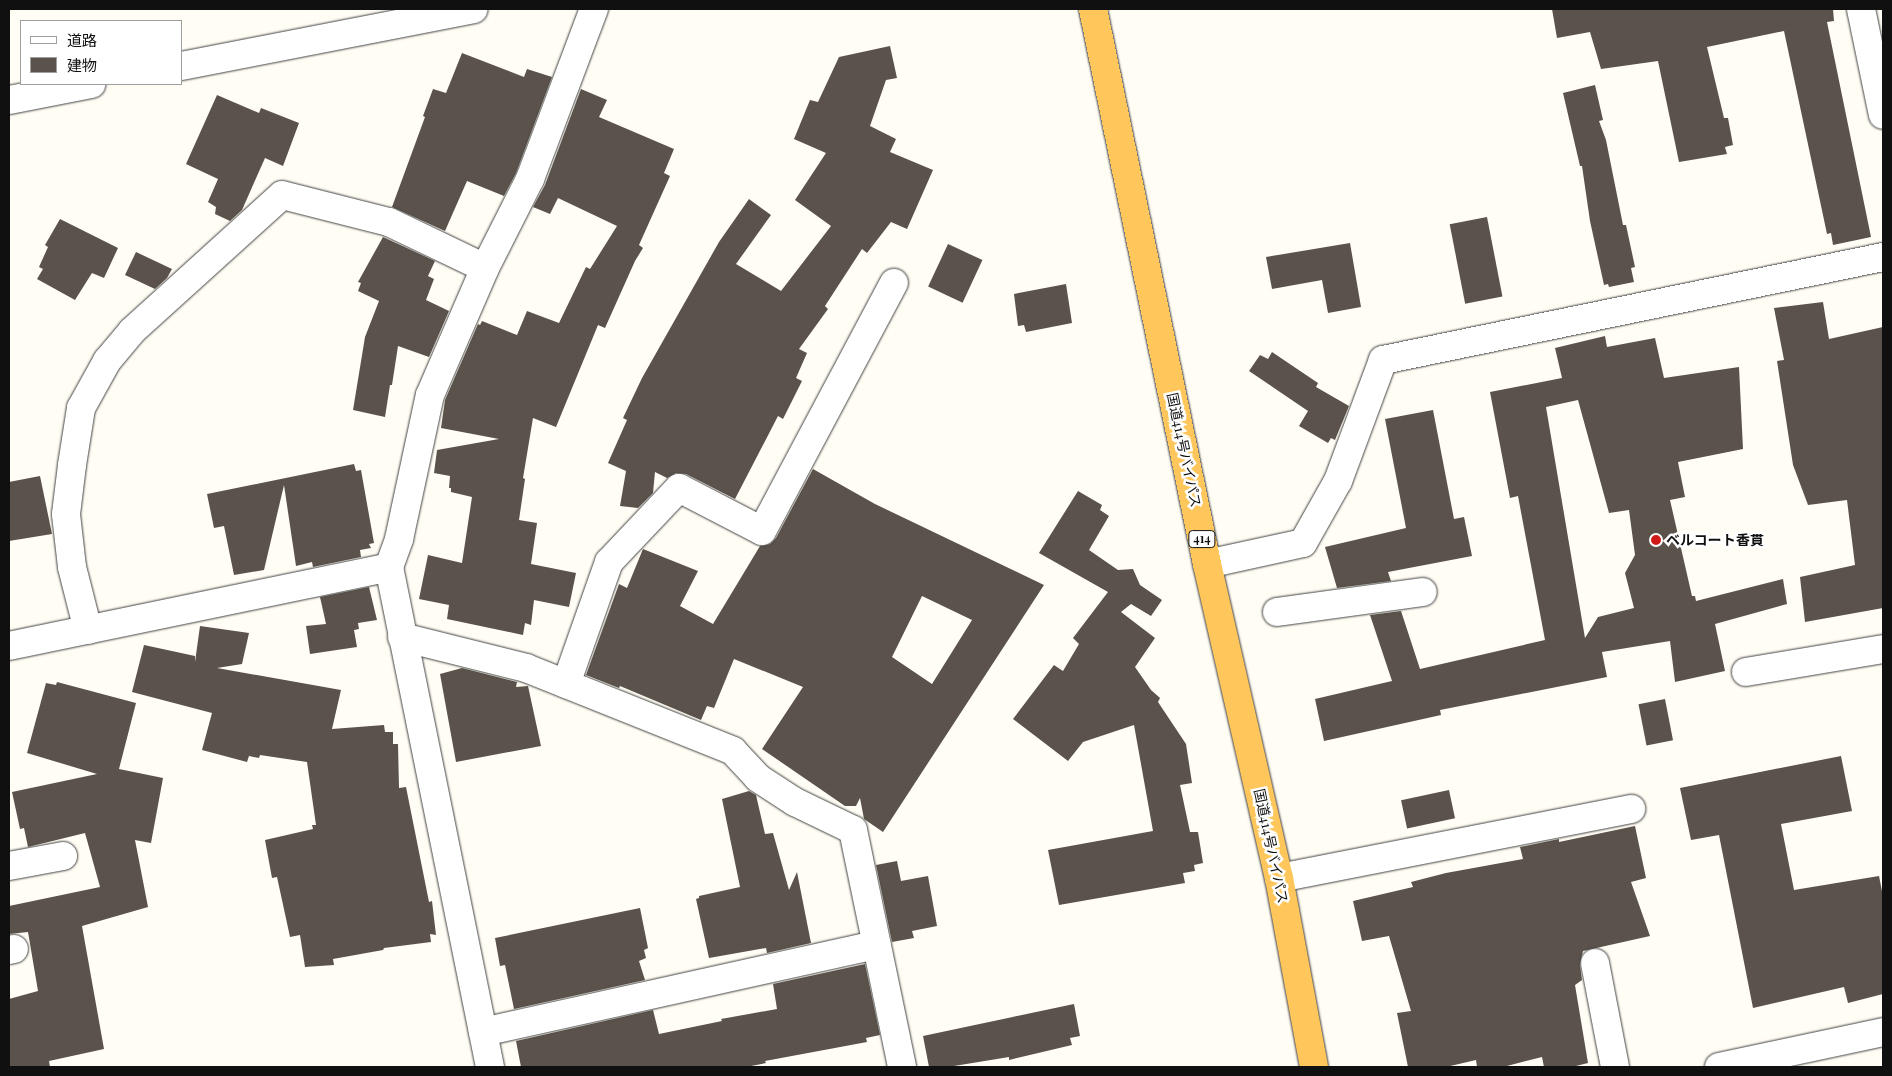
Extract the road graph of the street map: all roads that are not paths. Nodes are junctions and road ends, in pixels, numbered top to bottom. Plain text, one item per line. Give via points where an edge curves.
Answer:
1 (473, 9) edge
2 (594, 9) edge
3 (1093, 9) edge
4 (1860, 9) edge
5 (182, 66) edge
6 (86, 85) edge
7 (9, 100) edge
8 (1883, 115) edge
9 (1883, 257) edge
10 (485, 268) junction
11 (894, 283) dead end
12 (1207, 564) junction
13 (389, 567) junction
14 (1423, 592) dead end
15 (1277, 612) dead end
16 (88, 630) junction
17 (402, 637) junction
18 (9, 646) edge
19 (1883, 649) edge
20 (1746, 672) dead end
21 (566, 684) junction
22 (1631, 809) dead end
23 (63, 856) dead end
24 (9, 866) edge
25 (1279, 878) junction
26 (876, 945) junction
27 (1595, 963) dead end
28 (483, 1032) junction
29 (1883, 1032) edge
30 (490, 1067) edge
31 (902, 1067) edge
32 (1314, 1067) edge
33 (1615, 1067) edge
34 (1718, 1067) edge

1 - 5 street
2 - 10 street via 530,180
3 - 12 highway, 国道414号バイパス / 414
4 - 8 street
6 - 7 street
9 - 12 street via 1384,360 1338,481 1303,543
10 - 13 street via 430,395 399,539
10 - 16 street via 389,222 282,195 132,331 107,361 81,408 72,465 66,514 72,567
11 - 21 street via 762,531 679,488 609,562
12 - 25 highway, 国道414号バイパス / 414
13 - 16 street
13 - 17 street
14 - 15 street
16 - 18 street
17 - 21 street via 526,668
17 - 28 street
19 - 20 street
21 - 26 street via 734,751 758,778 795,802 853,830
22 - 25 street
23 - 24 street
25 - 32 highway, 国道414号バイパス / 414
26 - 28 street
26 - 31 street
27 - 33 street
28 - 30 street
29 - 34 street

